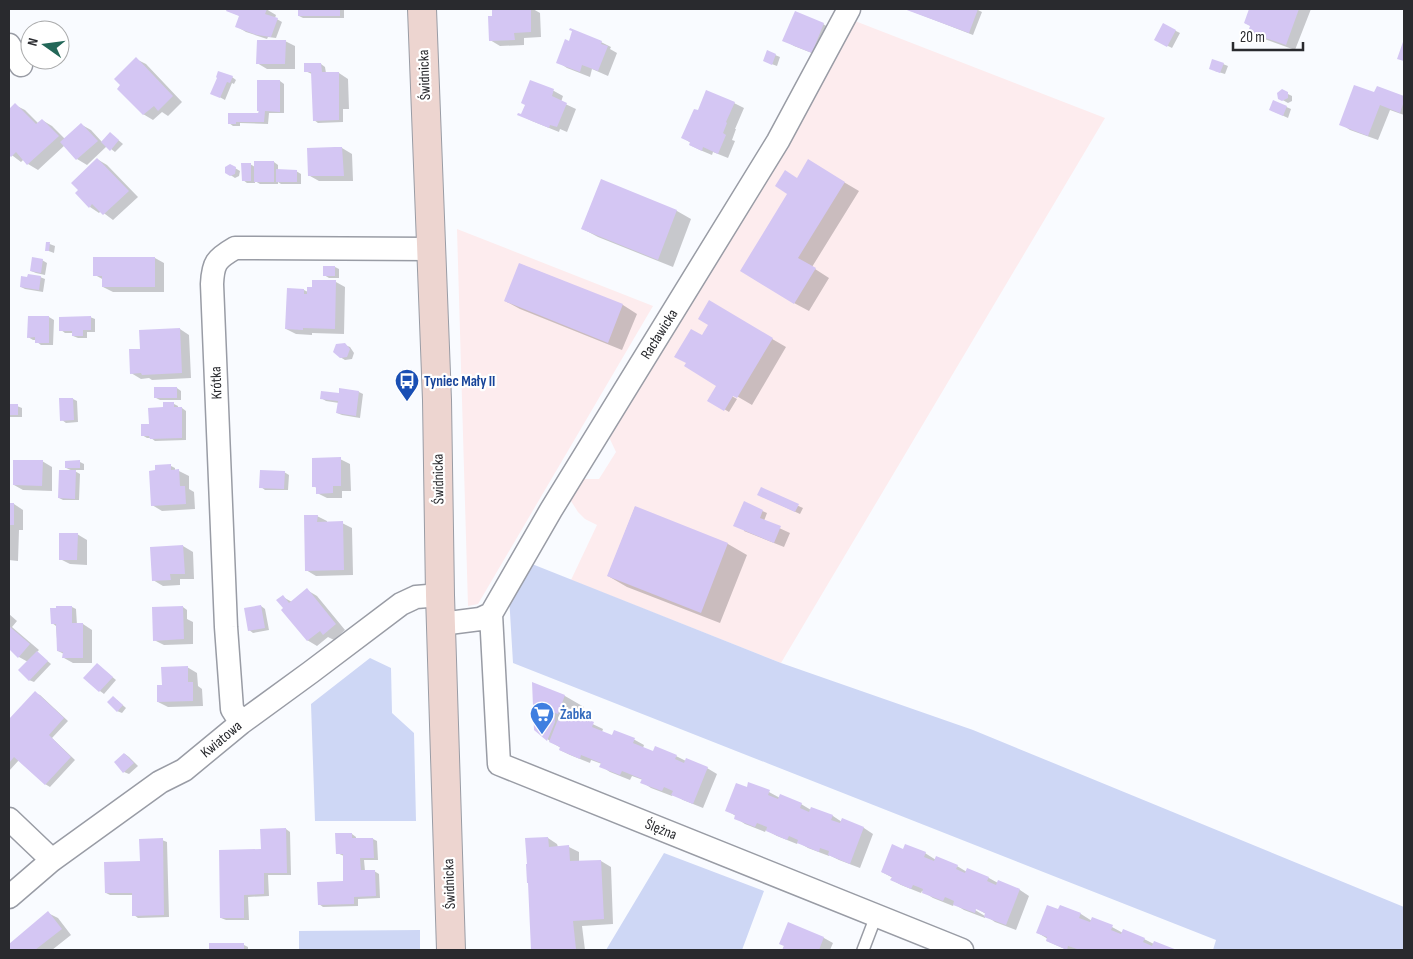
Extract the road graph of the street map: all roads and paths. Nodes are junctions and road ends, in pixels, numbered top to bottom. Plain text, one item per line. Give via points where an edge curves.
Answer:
1 (422, 9) edge
2 (849, 9) edge
3 (9, 45) edge
4 (20, 63) edge
5 (431, 250) junction
6 (440, 595) junction
7 (491, 614) junction
8 (442, 624) junction
9 (241, 722) junction
10 (9, 819) edge
11 (52, 860) junction
12 (9, 897) edge
13 (876, 916) junction
14 (451, 950) edge
15 (863, 950) edge
16 (962, 950) edge

1 - 5 street, Świdnicka
2 - 7 street, Racławicka via 778,141 556,502
3 - 4 street
5 - 6 street, Świdnicka
5 - 9 street, Krótka via 235,248 221,256 213,269 226,627 232,709
6 - 8 street, Świdnicka
6 - 9 street, Kwiatowa via 416,597 400,604
7 - 8 street via 480,619
7 - 13 street, Ślężna via 499,764
8 - 14 street, Świdnicka
9 - 11 street, Kwiatowa via 184,770 160,782
10 - 11 street
11 - 12 street, Kwiatowa
13 - 15 lane
13 - 16 street, Ślężna

